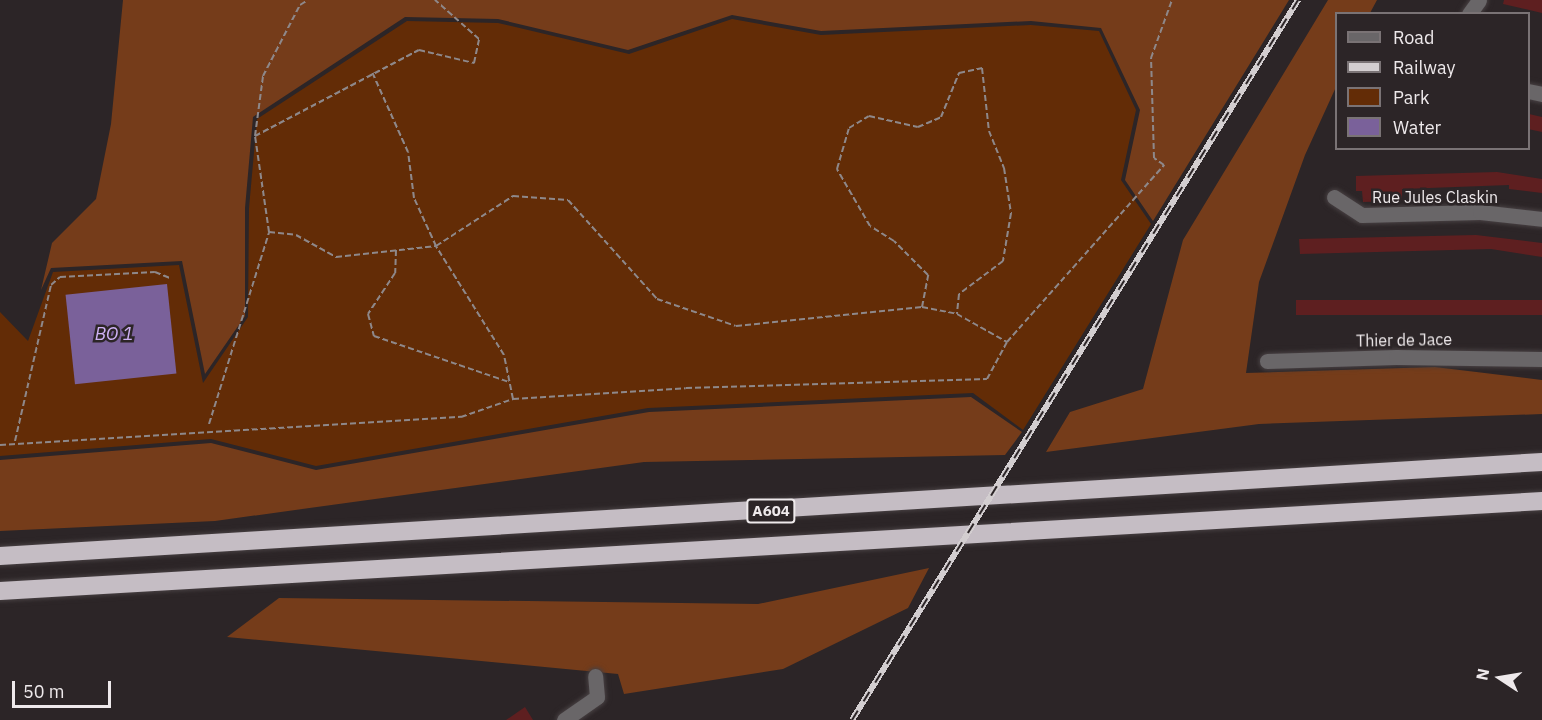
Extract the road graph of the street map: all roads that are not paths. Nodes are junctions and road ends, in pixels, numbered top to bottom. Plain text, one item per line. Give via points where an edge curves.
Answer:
1 (1334, 197) dead end
2 (1542, 219) edge
3 (1542, 359) edge
4 (1267, 361) dead end
5 (1542, 462) edge
6 (1542, 501) edge
7 (0, 556) edge
8 (0, 591) edge
9 (595, 676) dead end
10 (564, 720) edge

1 - 2 street, Rue Jules Claskin via 1362,215 1480,212
3 - 4 street, Thier de Jace via 1396,357
5 - 7 highway, A604
6 - 8 highway, A604
9 - 10 street via 597,698

